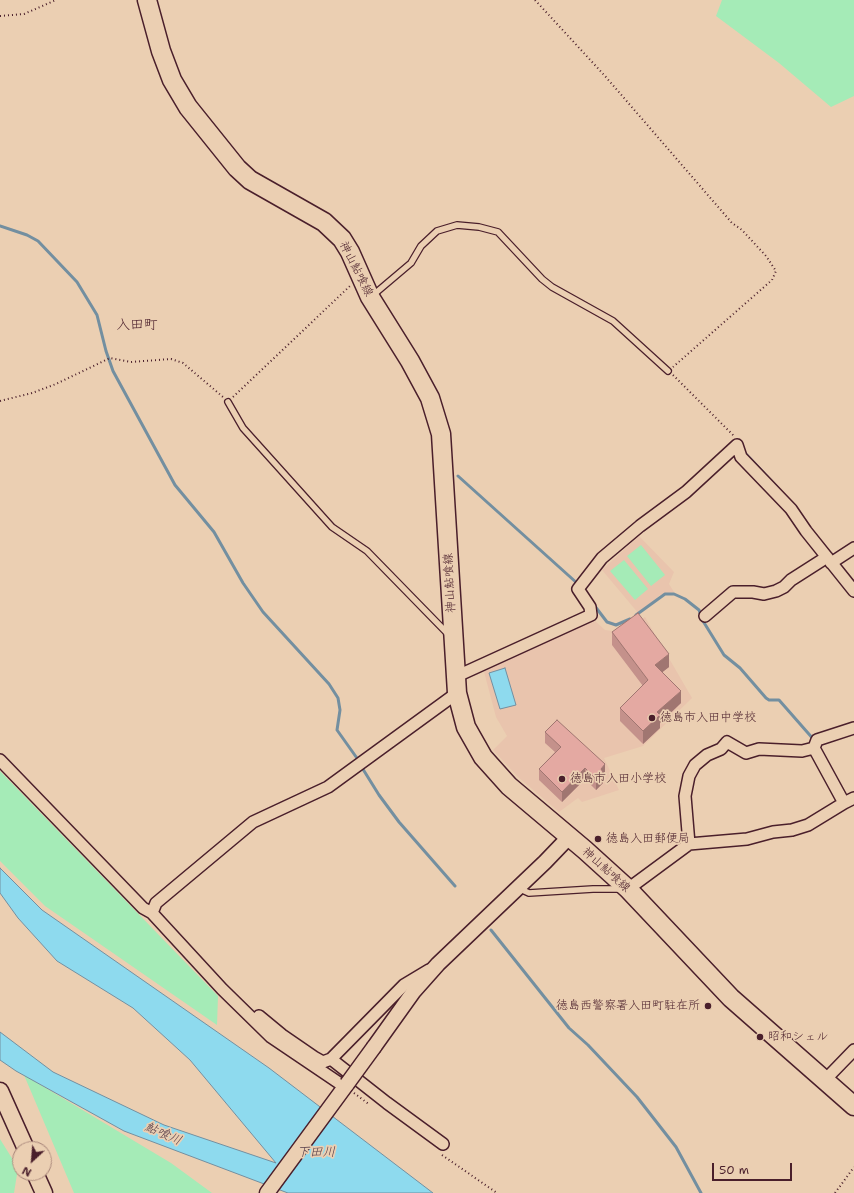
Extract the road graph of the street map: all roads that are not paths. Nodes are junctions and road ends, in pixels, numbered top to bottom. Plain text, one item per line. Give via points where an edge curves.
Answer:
1 (147, 0) edge
2 (370, 297) junction
3 (668, 371) road end
4 (228, 402) road end
5 (854, 548) edge
6 (832, 560) junction
7 (854, 591) edge
8 (705, 616) dead end
9 (453, 639) junction
10 (456, 685) junction
11 (854, 728) edge
12 (816, 744) junction
13 (0, 760) edge
14 (849, 800) edge
15 (569, 837) junction
16 (689, 844) junction
17 (518, 888) junction
18 (628, 889) junction
19 (152, 913) junction
20 (438, 964) junction
21 (217, 983) junction
22 (854, 1050) edge
23 (331, 1058) junction
24 (824, 1081) junction
25 (345, 1087) junction
26 (0, 1091) edge
27 (854, 1106) edge
28 (22, 1141) edge
29 (443, 1144) dead end
30 (39, 1181) edge
31 (44, 1193) edge
32 (267, 1193) edge

1 - 2 main road, 神山鮎喰線 via 172,80 188,107 237,168 250,180 334,230 350,252
2 - 3 lane via 411,263 421,246 437,231 457,225 479,226 498,232 542,279 614,321
2 - 9 main road, 神山鮎喰線 via 421,380 430,398 441,434
4 - 9 lane via 243,428 332,528 367,551
5 - 6 street
6 - 7 street
6 - 8 street via 790,580 784,588 776,591 764,594 733,592
6 - 10 street via 791,510 741,456 737,445 686,492 602,558 578,589 590,607 591,615
9 - 10 main road, 神山鮎喰線
10 - 15 main road, 神山鮎喰線 via 466,727 482,758 509,786
10 - 19 street via 361,765 328,787 253,822 156,903
11 - 12 street
12 - 14 street
12 - 16 street via 802,751 759,749 746,753 726,742 720,749 707,755 695,765 689,776 685,796
13 - 19 street via 143,908
14 - 16 street via 808,825 792,830 747,839
15 - 17 street
15 - 18 main road, 神山鮎喰線
16 - 18 street
17 - 18 lane via 529,893
17 - 20 street
18 - 24 main road, 神山鮎喰線 via 731,998
19 - 21 street
20 - 23 street via 404,985
20 - 25 street, bridge via 414,991
21 - 23 street via 236,993 282,1035 314,1057 323,1062
21 - 25 street via 271,1037
22 - 24 street
23 - 29 street
24 - 27 main road, 神山鮎喰線
25 - 32 street
26 - 28 main road
30 - 31 main road

